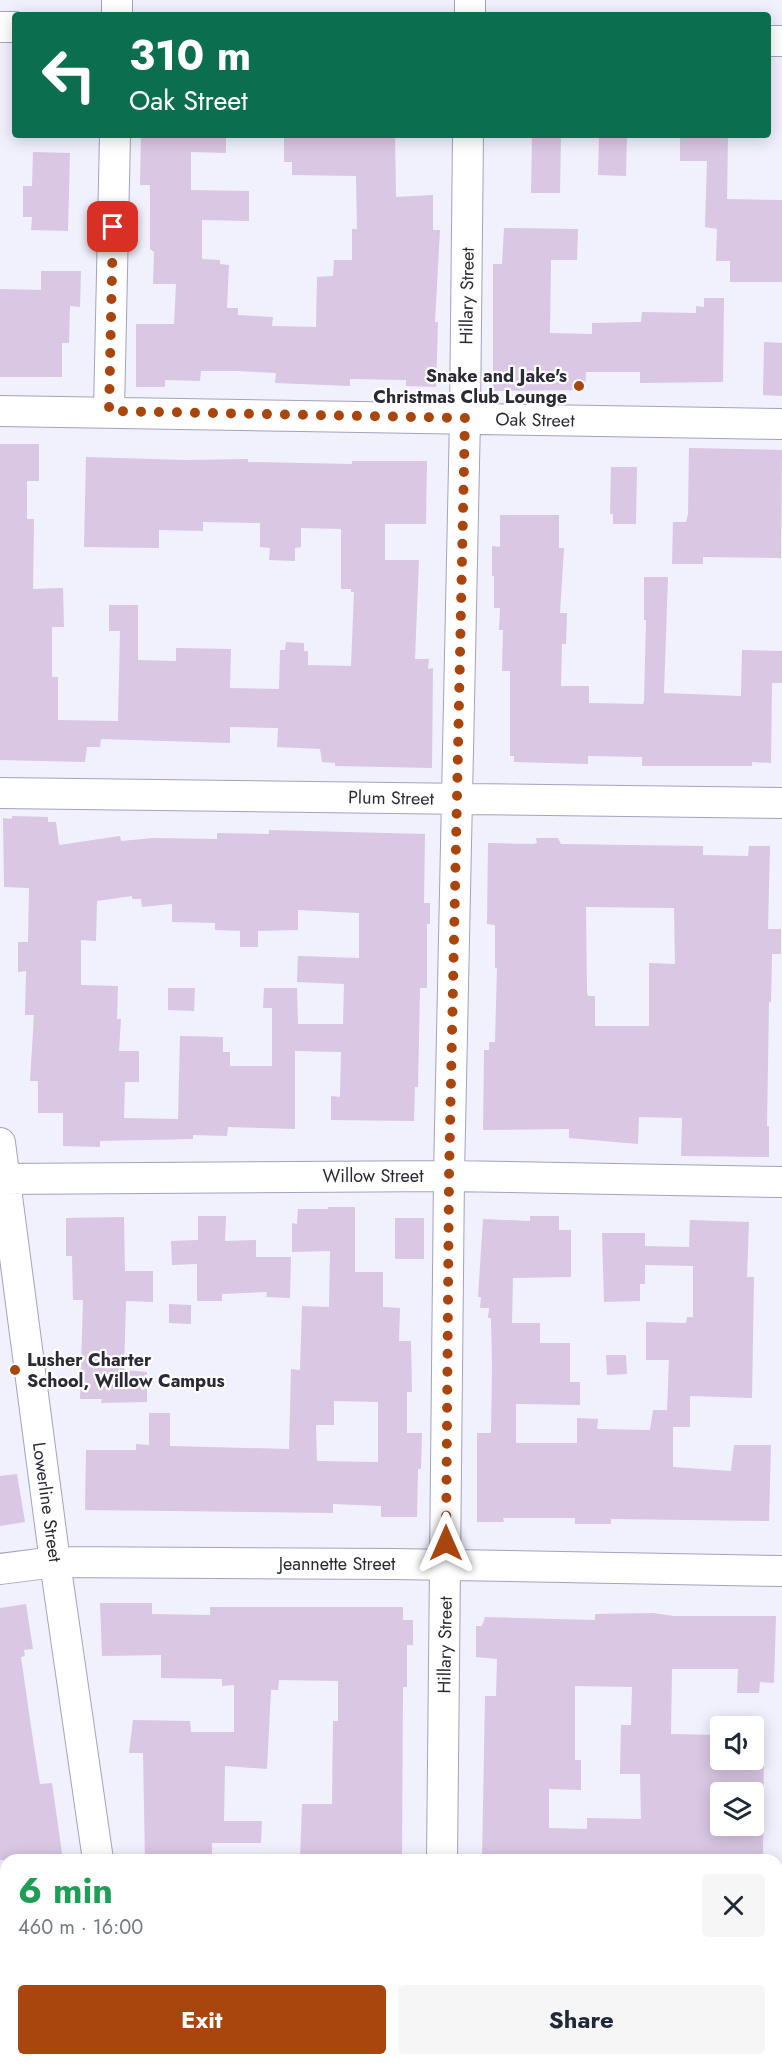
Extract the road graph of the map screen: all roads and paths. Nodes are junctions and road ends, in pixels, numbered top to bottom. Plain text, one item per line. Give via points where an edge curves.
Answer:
1 (115, 138) edge
2 (468, 138) edge
3 (0, 411) edge
4 (109, 411) junction
5 (465, 418) junction
6 (782, 423) edge
7 (0, 793) edge
8 (458, 798) junction
9 (782, 803) edge
10 (0, 1143) edge
11 (449, 1176) junction
12 (2, 1179) edge
13 (782, 1182) edge
14 (55, 1562) junction
15 (446, 1566) junction
16 (0, 1569) edge
17 (782, 1571) edge
18 (97, 1854) edge
19 (442, 1854) edge

1 - 4 street
2 - 5 street, Hillary Street
3 - 4 street, Oak Street
4 - 5 street, Oak Street
5 - 6 street, Oak Street
5 - 8 street, Hillary Street
7 - 8 street, Plum Street
8 - 9 street, Plum Street
8 - 11 street, Hillary Street
10 - 12 street, Lowerline Street
11 - 12 street, Willow Street
11 - 13 street, Willow Street
11 - 15 street, Hillary Street
12 - 14 street, Lowerline Street
14 - 15 street, Jeannette Street
14 - 16 street, Jeannette Street
14 - 18 street, Lowerline Street
15 - 17 street, Jeannette Street
15 - 19 street, Hillary Street

